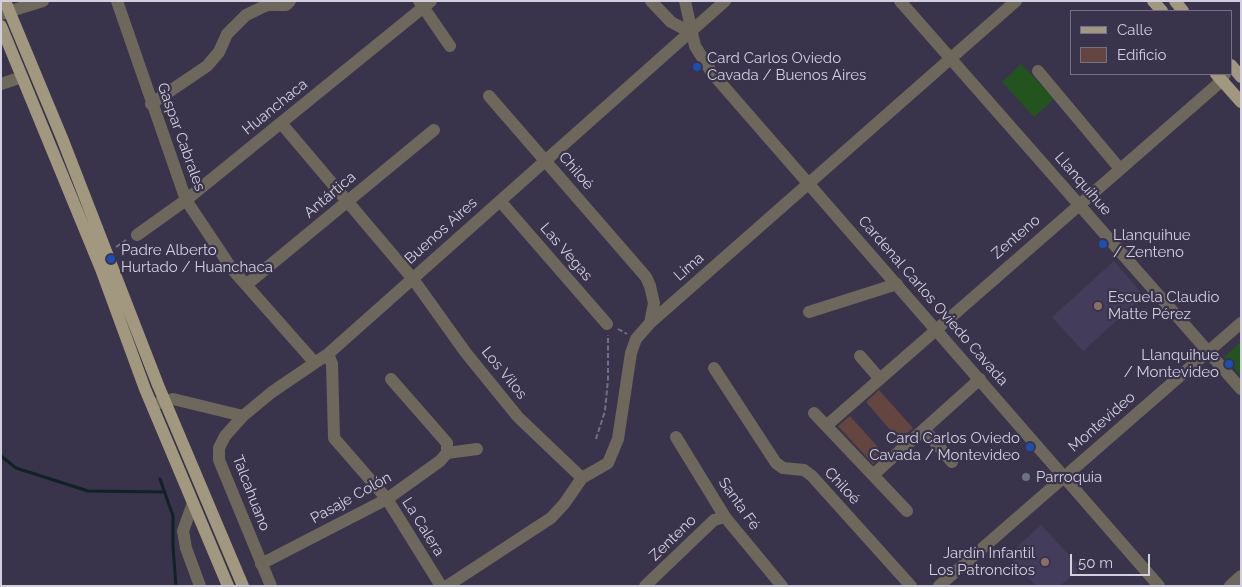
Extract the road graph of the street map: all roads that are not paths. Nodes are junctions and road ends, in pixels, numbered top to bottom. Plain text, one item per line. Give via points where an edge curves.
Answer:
1 (43, 1) edge
2 (117, 1) edge
3 (290, 1) edge
4 (652, 1) edge
5 (685, 1) edge
6 (725, 1) edge
7 (900, 1) edge
8 (1016, 1) edge
9 (424, 3) edge
10 (5, 9) edge
11 (1, 26) edge
12 (690, 32) junction
13 (450, 46) dead end
14 (951, 59) junction
15 (1232, 67) edge
16 (1038, 71) dead end
17 (1221, 76) edge
18 (1241, 77) edge
19 (22, 78) junction
20 (1, 84) edge
21 (489, 96) dead end
22 (1241, 102) edge
23 (151, 104) junction
24 (282, 123) junction
25 (434, 130) dead end
26 (545, 161) junction
27 (1120, 169) junction
28 (809, 184) junction
29 (186, 200) junction
30 (500, 201) junction
31 (347, 202) junction
32 (1079, 204) junction
33 (137, 235) road end
34 (413, 279) junction
35 (898, 284) junction
36 (246, 285) junction
37 (809, 312) dead end
38 (650, 323) junction
39 (1241, 323) edge
40 (607, 324) road end
41 (936, 328) junction
42 (1208, 351) junction
43 (328, 354) junction
44 (860, 356) dead end
45 (315, 363) junction
46 (714, 368) dead end
47 (391, 379) dead end
48 (880, 379) junction
49 (980, 379) junction
50 (1241, 389) edge
51 (165, 400) junction
52 (152, 404) junction
53 (814, 413) dead end
54 (242, 416) junction
55 (826, 426) junction
56 (924, 429) junction
57 (676, 437) dead end
58 (477, 449) dead end
59 (446, 452) junction
60 (952, 462) dead end
61 (873, 475) junction
62 (1064, 476) junction
63 (582, 478) junction
64 (387, 499) junction
65 (192, 503) junction
66 (907, 511) dead end
67 (725, 517) junction
68 (261, 564) junction
69 (1241, 576) edge
70 (649, 585) edge
71 (200, 586) edge
72 (228, 586) edge
73 (243, 586) edge
74 (271, 586) edge
75 (440, 586) edge
76 (446, 586) edge
77 (782, 586) edge
78 (911, 586) edge
79 (939, 586) edge
80 (1159, 586) edge
81 (1230, 586) edge

1 - 10 street
2 - 23 street, Gaspar Cabrales
3 - 23 street via 267,5 246,15 227,34 207,66
4 - 12 street via 671,22
5 - 12 street, Cardenal Carlos Oviedo Cavada
6 - 12 street, Buenos Aires
7 - 14 street, Llanquihue
8 - 14 street, Lima
9 - 13 street
9 - 24 street, Huanchaca
10 - 51 main road
11 - 19 main road
12 - 26 street, Buenos Aires
12 - 28 street, Cardenal Carlos Oviedo Cavada via 712,73
14 - 28 street, Lima
14 - 32 street, Llanquihue
15 - 18 main road
16 - 27 street
17 - 22 main road
17 - 27 street, Zenteno
19 - 20 street
19 - 52 main road via 101,269
21 - 26 street, Chiloé
23 - 29 street, Gaspar Cabrales
24 - 29 street, Huanchaca
24 - 31 street, Los Vilos
25 - 31 street, Antártica
26 - 30 street, Buenos Aires
26 - 38 street, Chiloé via 646,277 654,303
27 - 32 street, Zenteno
28 - 35 street, Cardenal Carlos Oviedo Cavada
28 - 38 street, Lima
29 - 33 street, Huanchaca
29 - 36 street, Gaspar Cabrales
30 - 34 street, Buenos Aires
30 - 40 street, Las Vegas
31 - 34 street, Los Vilos
31 - 36 street, Antártica
32 - 41 street, Zenteno
32 - 42 street, Llanquihue
34 - 43 street, Buenos Aires
34 - 63 street, Los Vilos via 466,353 518,417
35 - 37 street
35 - 41 street, Cardenal Carlos Oviedo Cavada
36 - 45 street, Gaspar Cabrales
38 - 63 street, Lima via 636,339 632,353 615,451 608,463
39 - 42 street, Montevideo
41 - 48 street, Zenteno
41 - 49 street, Cardenal Carlos Oviedo Cavada
42 - 50 street, Llanquihue
42 - 62 street, Montevideo
43 - 45 street, Buenos Aires
43 - 64 street, La Calera via 332,364 334,438
44 - 48 street
45 - 54 street, Buenos Aires
46 - 78 street, Chiloé via 776,463 783,468 804,470 812,476
47 - 59 street via 447,443
48 - 55 street, Zenteno
49 - 56 street
49 - 62 street, Cardenal Carlos Oviedo Cavada
51 - 52 street
51 - 54 street
51 - 73 main road
52 - 65 main road
53 - 55 street
54 - 68 street, Talcahuano via 225,436 219,460
55 - 61 street
56 - 60 street
56 - 61 street
57 - 67 street, Santa Fé
58 - 59 street
59 - 64 street, Pasaje Colón via 440,461
61 - 66 street
62 - 79 street, Montevideo
62 - 80 street, Cardenal Carlos Oviedo Cavada
63 - 76 street, Lima via 551,518
64 - 68 street, Pasaje Colón
64 - 75 street, La Calera
65 - 71 street via 183,532
65 - 72 main road
67 - 70 street, Zenteno via 714,520
67 - 77 street, Santa Fé
68 - 74 street, Talcahuano
69 - 81 street

